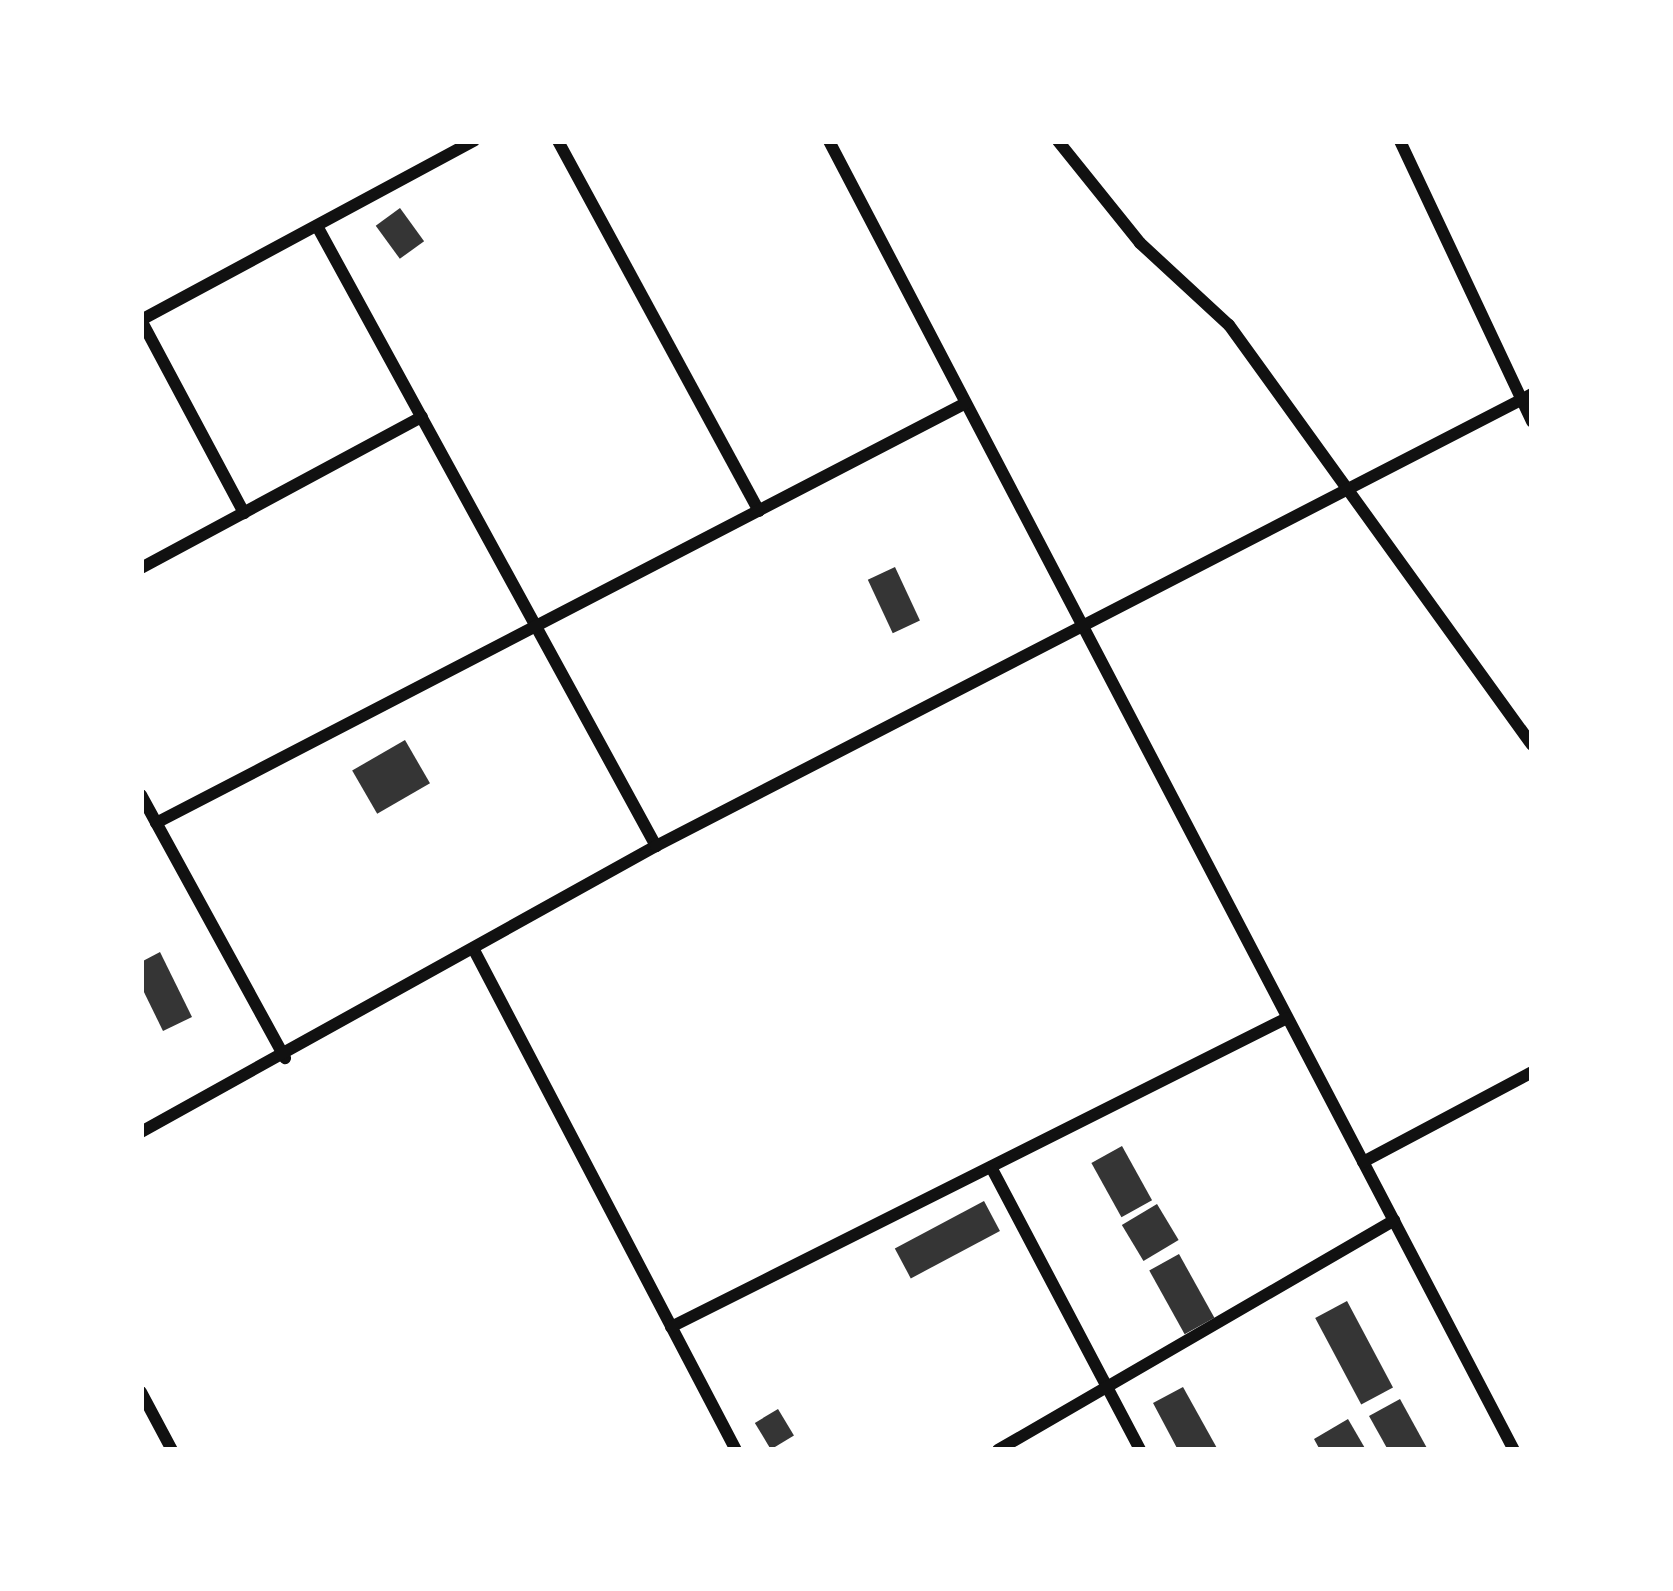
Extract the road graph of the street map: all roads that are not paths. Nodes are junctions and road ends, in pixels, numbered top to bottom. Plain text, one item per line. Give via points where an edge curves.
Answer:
1 (475, 141) edge
2 (558, 141) edge
3 (829, 141) edge
4 (1058, 141) edge
5 (1400, 141) edge
6 (317, 226) junction
7 (141, 320) edge
8 (1526, 397) edge
9 (966, 404) junction
10 (422, 417) junction
11 (1532, 421) edge
12 (1344, 491) junction
13 (759, 511) junction
14 (244, 513) junction
15 (141, 568) edge
16 (536, 626) junction
17 (1082, 627) junction
18 (1532, 746) edge
19 (141, 795) edge
20 (156, 823) junction
21 (656, 846) junction
22 (474, 950) junction
23 (1287, 1018) junction
24 (285, 1058) junction
25 (1532, 1072) edge
26 (141, 1132) edge
27 (1363, 1162) junction
28 (991, 1167) junction
29 (1394, 1220) junction
30 (671, 1328) junction
31 (1107, 1387) junction
32 (141, 1392) edge
33 (172, 1450) edge
34 (736, 1450) edge
35 (998, 1450) edge
36 (1140, 1450) edge
37 (1514, 1450) edge

1 - 6 street
2 - 13 street
3 - 9 street
4 - 12 street via 1140,243 1229,325
5 - 8 street
6 - 7 street
6 - 10 street
7 - 14 street
8 - 11 street
8 - 12 street
9 - 13 street
9 - 17 street
10 - 14 street
10 - 16 street
12 - 17 street
12 - 18 street
13 - 16 street
14 - 15 street
16 - 20 street
16 - 21 street
17 - 21 street
17 - 23 street
19 - 20 street
20 - 24 street
21 - 22 street
22 - 24 street
22 - 30 street
23 - 27 street
23 - 28 street
24 - 26 street
25 - 27 street
27 - 29 street
28 - 30 street
28 - 31 street
29 - 31 street
29 - 37 street
30 - 34 street
31 - 35 street
31 - 36 street
32 - 33 street

